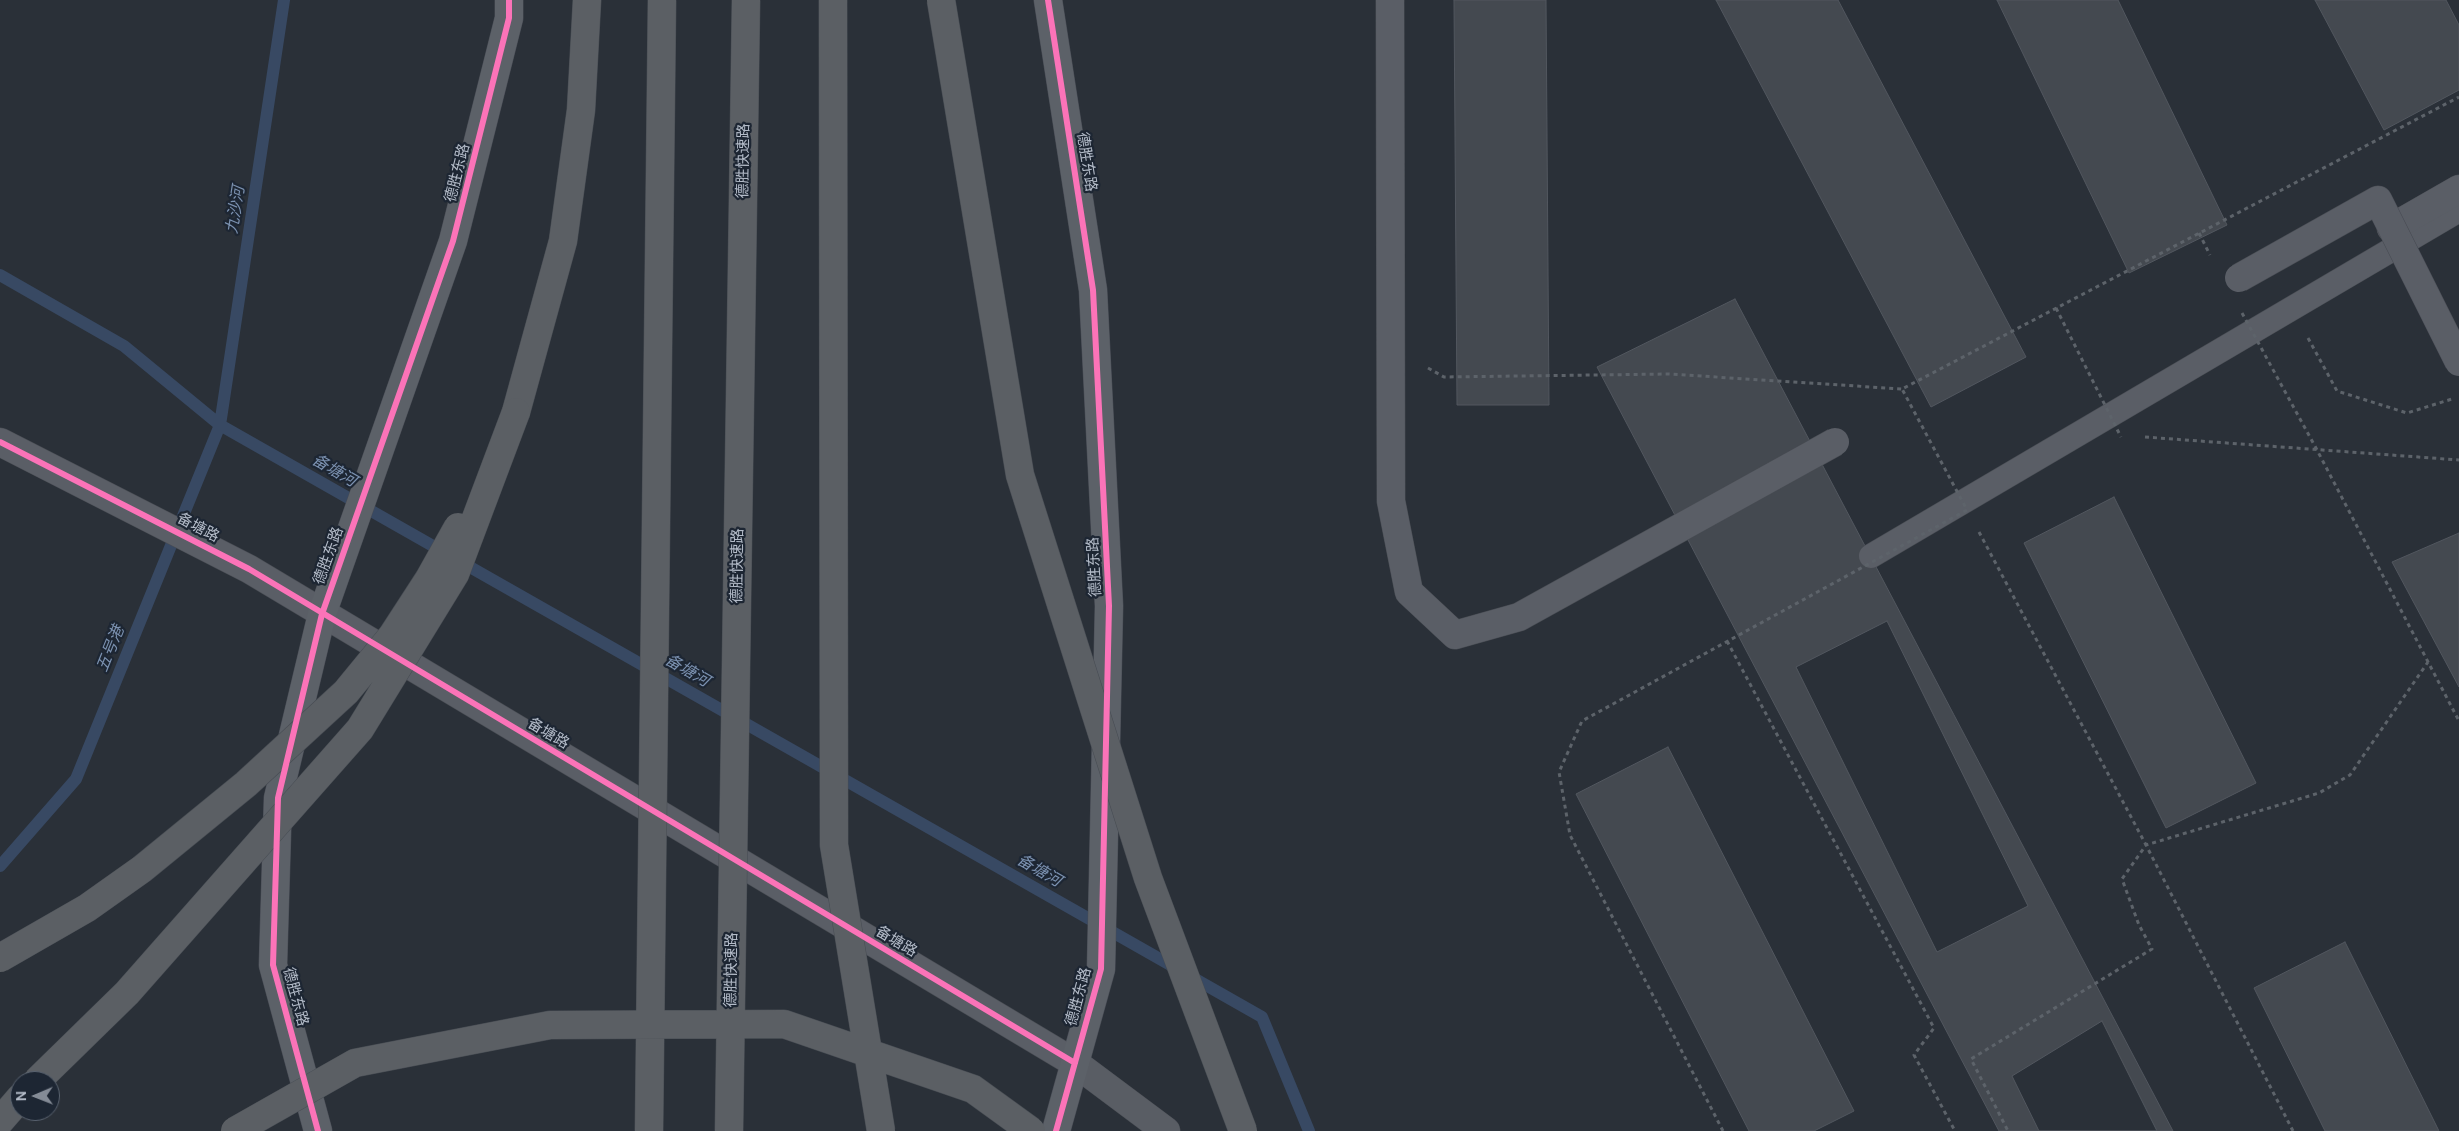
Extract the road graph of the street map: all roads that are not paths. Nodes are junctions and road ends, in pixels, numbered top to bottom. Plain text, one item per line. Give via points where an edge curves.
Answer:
1 (509, 0) edge
2 (587, 0) edge
3 (662, 0) edge
4 (746, 0) edge
5 (833, 0) edge
6 (941, 0) edge
7 (1048, 0) edge
8 (1390, 0) edge
9 (2459, 190) edge
10 (2459, 210) edge
11 (2391, 228) junction
12 (2239, 278) dead end
13 (2459, 362) edge
14 (516, 412) junction
15 (0, 442) edge
16 (1835, 442) dead end
17 (1871, 556) dead end
18 (322, 614) junction
19 (0, 958) edge
20 (1074, 1063) junction
21 (47, 1071) edge
22 (10, 1110) edge
23 (0, 1121) edge
24 (235, 1131) edge
25 (318, 1131) edge
26 (649, 1131) edge
27 (729, 1131) edge
28 (881, 1131) edge
29 (1032, 1131) edge
30 (1056, 1131) edge
31 (1166, 1131) edge
32 (1243, 1131) edge

1 - 18 main road, 德胜东路 via 509,18 453,241
2 - 14 highway via 581,110 563,241
3 - 26 highway, bridge
4 - 27 highway, 德胜快速路, bridge
5 - 28 highway, bridge via 834,845
6 - 32 highway, bridge via 1020,475 1148,878
7 - 20 main road, 德胜东路 via 1093,290 1109,606 1101,969
8 - 16 street, bridge via 1391,501 1409,592 1454,635 1519,617
9 - 11 street
10 - 17 lane
11 - 12 street, bridge via 2378,200
11 - 13 street, bridge
14 - 19 highway, bridge via 468,510 429,578 392,636 346,692 246,784 142,869 87,908
14 - 21 highway, bridge via 455,574 360,729 127,993
15 - 18 street, 备塘路 via 249,569
18 - 20 street, 备塘路
18 - 25 main road, 德胜东路 via 278,798 273,965
20 - 30 main road, 德胜东路
20 - 31 main road
22 - 23 highway
24 - 29 highway, bridge via 355,1063 550,1025 784,1024 973,1090

